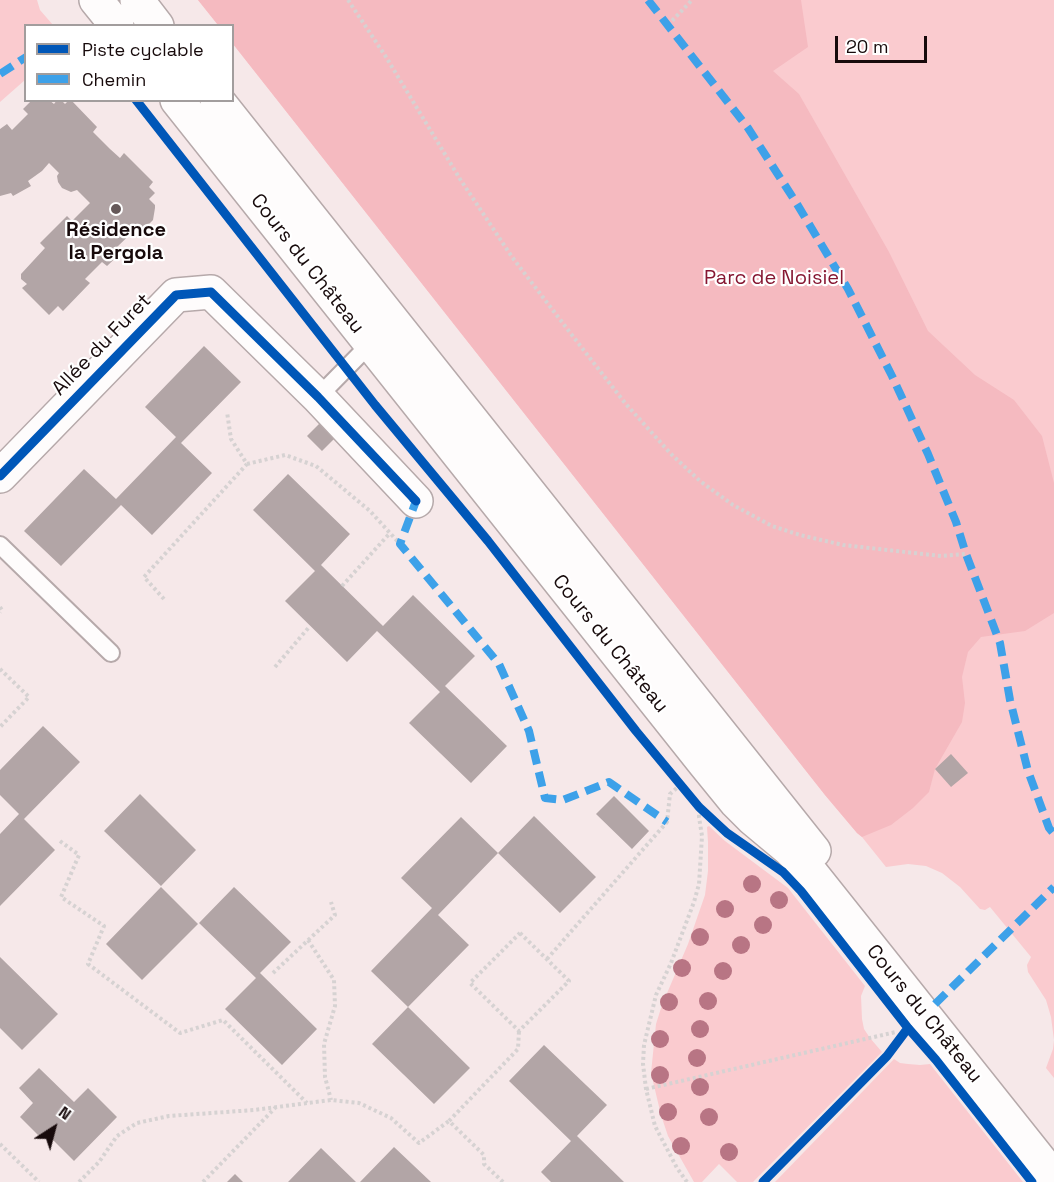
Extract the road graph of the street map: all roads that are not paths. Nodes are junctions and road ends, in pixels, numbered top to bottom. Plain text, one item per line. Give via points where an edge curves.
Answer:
1 (96, 0) edge
2 (137, 0) edge
3 (115, 24) edge
4 (155, 24) edge
5 (179, 102) edge
6 (219, 102) edge
7 (370, 344) junction
8 (318, 397) junction
9 (0, 476) edge
10 (416, 501) dead end
11 (0, 545) edge
12 (111, 653) dead end
13 (1054, 1154) edge
14 (1054, 1178) edge

1 - 3 main road
2 - 4 main road
5 - 7 main road, Cours du Château
6 - 13 main road, Cours du Château
7 - 8 lane
7 - 14 main road, Cours du Château via 736,802 804,864
8 - 9 main road, Allée du Furet via 211,292 176,295
8 - 10 main road, Allée du Furet
11 - 12 lane

